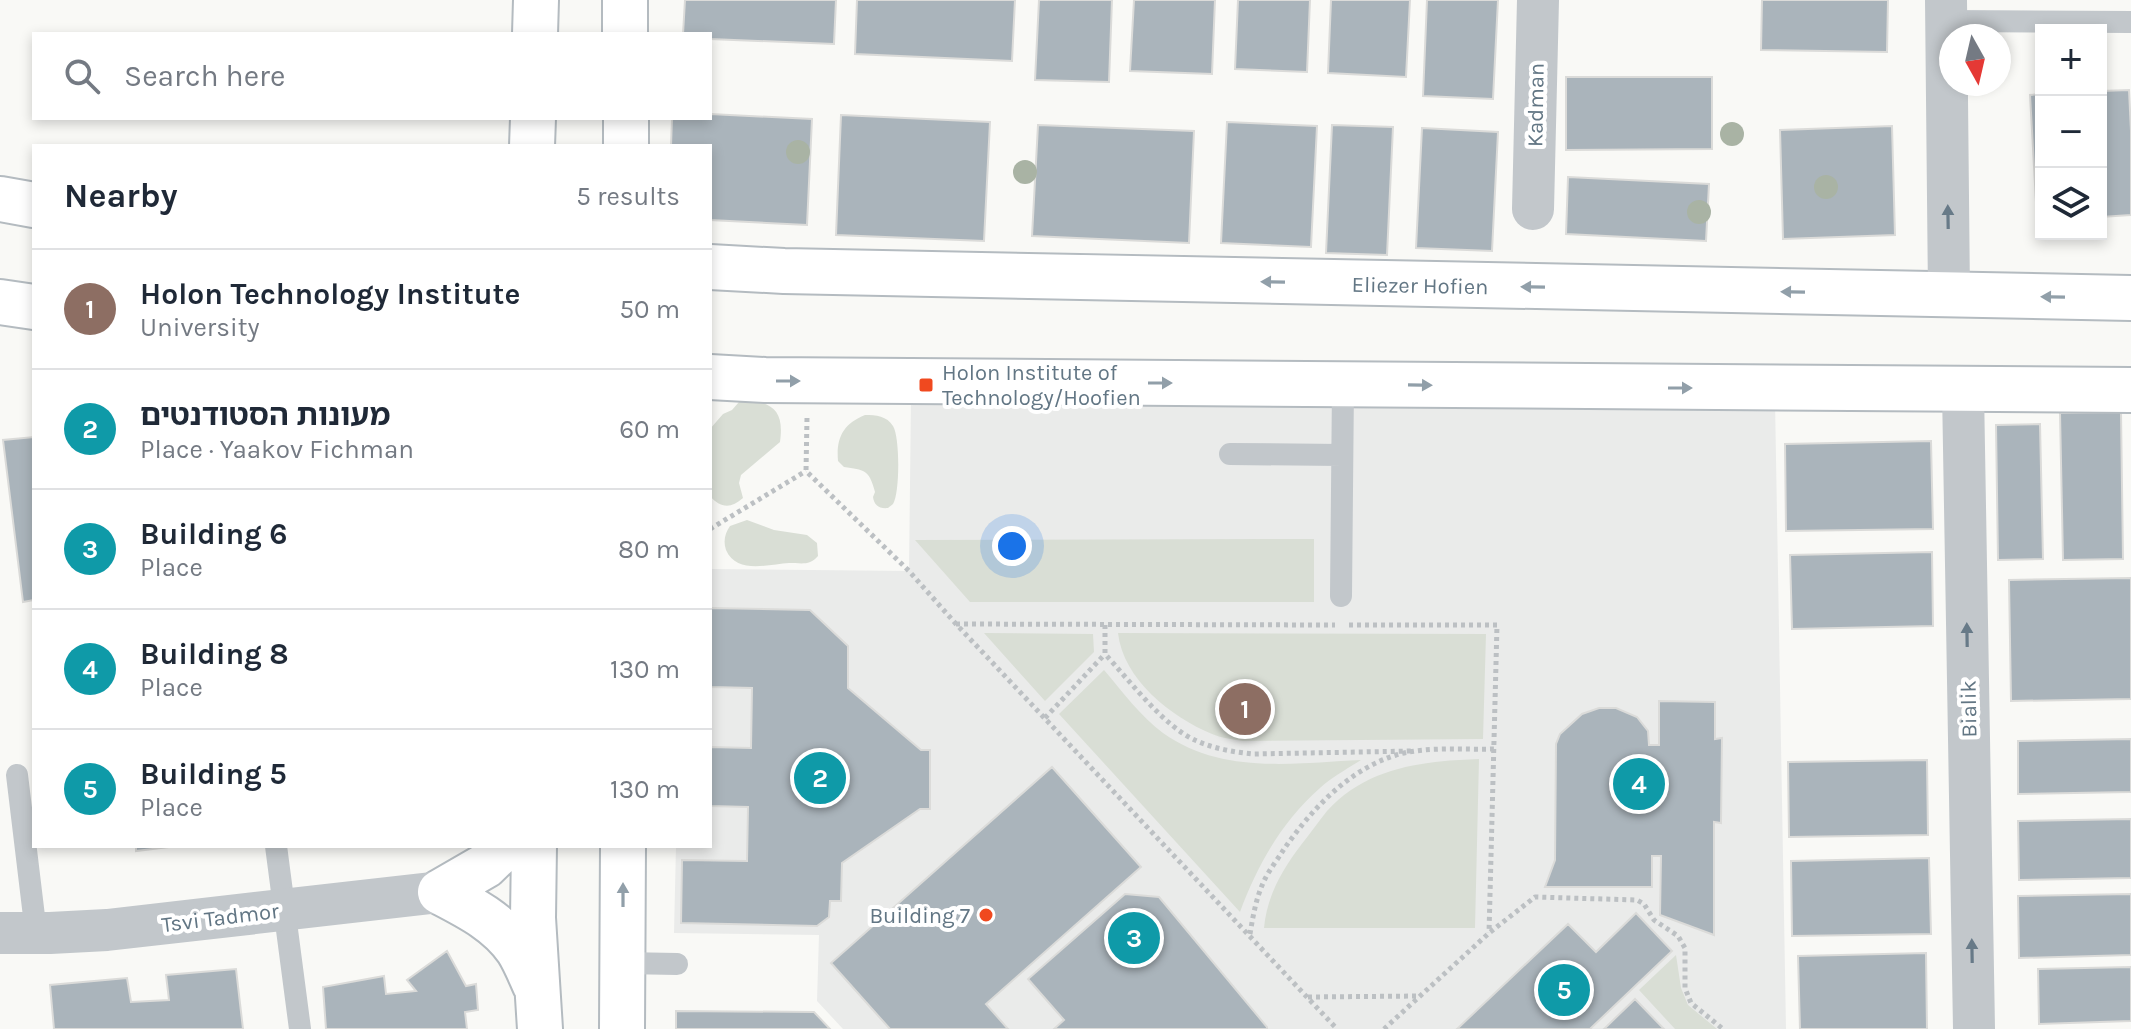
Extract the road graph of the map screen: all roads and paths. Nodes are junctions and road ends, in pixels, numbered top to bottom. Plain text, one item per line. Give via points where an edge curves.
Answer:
1 (536, 0) edge
2 (625, 0) edge
3 (1538, 0) edge
4 (1946, 11) edge
5 (2131, 22) edge
6 (535, 32) edge
7 (625, 32) edge
8 (533, 120) edge
9 (626, 120) edge
10 (532, 144) edge
11 (626, 144) edge
12 (0, 199) edge
13 (32, 205) edge
14 (1533, 209) dead end
15 (712, 267) edge
16 (1949, 295) junction
17 (2131, 298) edge
18 (0, 302) edge
19 (32, 307) edge
20 (712, 377) edge
21 (1343, 385) junction
22 (1963, 390) junction
23 (2131, 390) edge
24 (807, 411) dead end
25 (1230, 454) dead end
26 (1342, 455) junction
27 (806, 471) junction
28 (712, 528) edge
29 (1341, 596) dead end
30 (956, 624) junction
31 (1105, 625) junction
32 (1105, 654) junction
33 (1045, 718) junction
34 (1495, 749) junction
35 (1412, 751) junction
36 (17, 775) dead end
37 (276, 848) edge
38 (504, 848) edge
39 (534, 848) edge
40 (623, 848) edge
41 (440, 892) junction
42 (284, 910) junction
43 (18, 933) edge
44 (1489, 933) junction
45 (1250, 935) junction
46 (623, 963) junction
47 (677, 964) dead end
48 (1307, 997) junction
49 (1419, 997) junction
50 (539, 1010) edge
51 (300, 1029) edge
52 (622, 1029) edge
53 (1337, 1029) edge
54 (1384, 1029) edge
55 (1723, 1029) edge
56 (1974, 1029) edge

1 - 6 main road
2 - 7 main road
3 - 14 street, Kadman
4 - 5 lane
16 -> 4 street
8 - 10 main road
9 - 11 main road
12 - 13 main road
16 -> 15 main road, Eliezer Hofien
17 -> 16 main road, Eliezer Hofien
18 - 19 main road
20 -> 21 main road
21 -> 22 main road via 1591,394
21 - 26 lane
22 - 23 main road
56 -> 22 street, Bialik
24 - 27 path
25 - 26 lane
26 - 29 lane
27 - 28 path
27 - 30 path
30 - 31 path
30 - 33 path
31 - 32 path
31 - 34 path via 1497,625
32 - 33 path
32 - 35 path via 1177,729 1213,747 1253,754
33 - 45 path
34 - 35 path
34 - 44 path
35 - 45 path via 1364,769 1296,832 1265,878
36 - 43 lane
37 - 42 lane
38 - 41 main road via 485,866
39 - 50 main road
46 -> 40 main road
41 - 42 street, Tsvi Tadmor
41 - 50 main road via 473,908 518,950
42 - 43 street, Tsvi Tadmor via 107,930
42 - 51 lane
44 - 49 path
44 - 55 path via 1535,897 1637,900 1678,936 1685,948 1685,988 1691,1003
45 - 48 path
46 - 47 lane
46 - 52 main road
48 - 49 path
48 - 53 path
49 - 54 path

